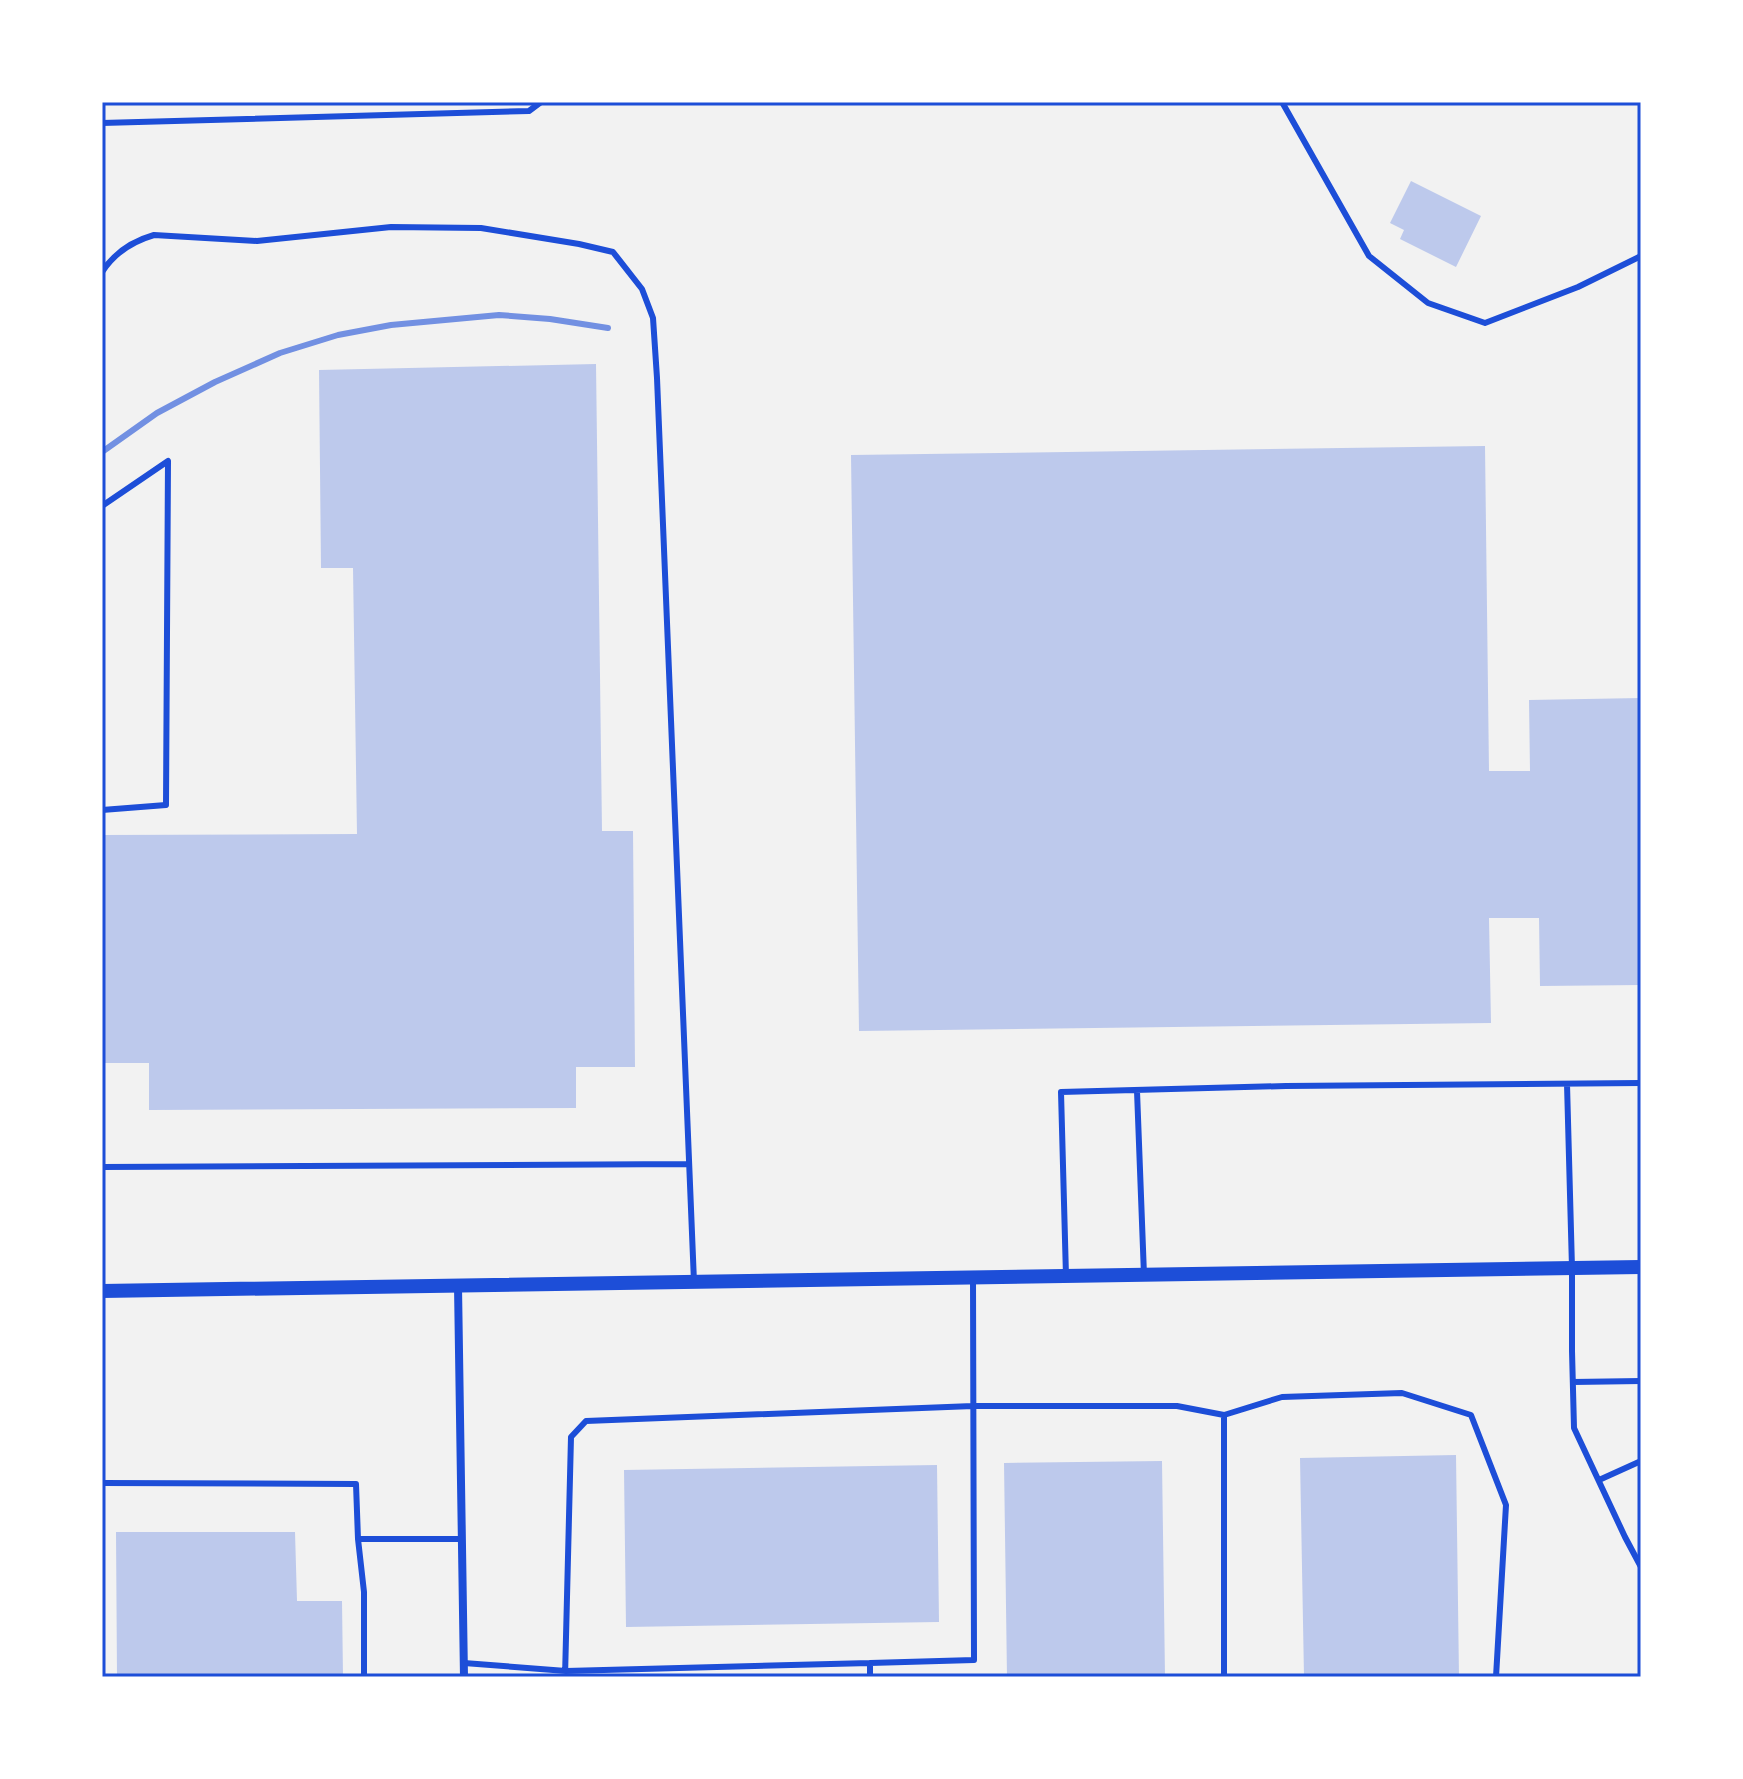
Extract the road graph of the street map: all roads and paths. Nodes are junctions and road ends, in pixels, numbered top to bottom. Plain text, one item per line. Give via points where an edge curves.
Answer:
1 (541, 102) edge
2 (1282, 102) edge
3 (102, 123) edge
4 (1641, 256) edge
5 (102, 272) edge
6 (102, 506) edge
7 (102, 810) edge
8 (1641, 1083) edge
9 (1567, 1084) junction
10 (1137, 1091) junction
11 (689, 1164) junction
12 (102, 1167) edge
13 (1641, 1267) edge
14 (1572, 1268) junction
15 (1144, 1275) junction
16 (1066, 1276) junction
17 (973, 1278) junction
18 (694, 1282) junction
19 (458, 1286) junction
20 (102, 1291) edge
21 (1641, 1381) edge
22 (1573, 1382) junction
23 (973, 1406) junction
24 (1224, 1415) junction
25 (1641, 1461) edge
26 (1599, 1480) junction
27 (102, 1483) edge
28 (358, 1539) junction
29 (462, 1539) junction
30 (1641, 1567) edge
31 (464, 1663) junction
32 (870, 1663) junction
33 (566, 1674) edge
34 (364, 1677) edge
35 (464, 1677) edge
36 (870, 1677) edge
37 (1224, 1677) edge
38 (1496, 1677) edge

1 - 3 lane via 529,111
2 - 4 lane via 1369,256 1428,303 1485,323
5 - 11 lane via 120,251 154,235 257,241 391,227 481,228 613,252 642,289 653,318 657,378
6 - 7 lane via 168,461 166,805
8 - 9 lane
9 - 10 lane
9 - 14 lane
10 - 15 lane
10 - 16 lane via 1061,1092
11 - 12 lane
11 - 18 lane
13 - 14 street
14 - 15 street
14 - 22 lane
15 - 16 street
16 - 17 street
17 - 18 street
17 - 23 lane
18 - 19 street
19 - 20 street
19 - 29 street
21 - 22 lane
22 - 26 lane via 1574,1428
23 - 24 lane via 1177,1406
23 - 32 lane via 974,1660
23 - 33 lane via 586,1421 571,1437
24 - 37 lane
24 - 38 lane via 1282,1397 1402,1393 1471,1415 1506,1505
25 - 26 lane
26 - 30 lane
27 - 28 lane via 356,1484
28 - 29 lane
28 - 34 lane
29 - 31 street
31 - 33 lane
31 - 35 street
32 - 33 lane
32 - 36 lane

